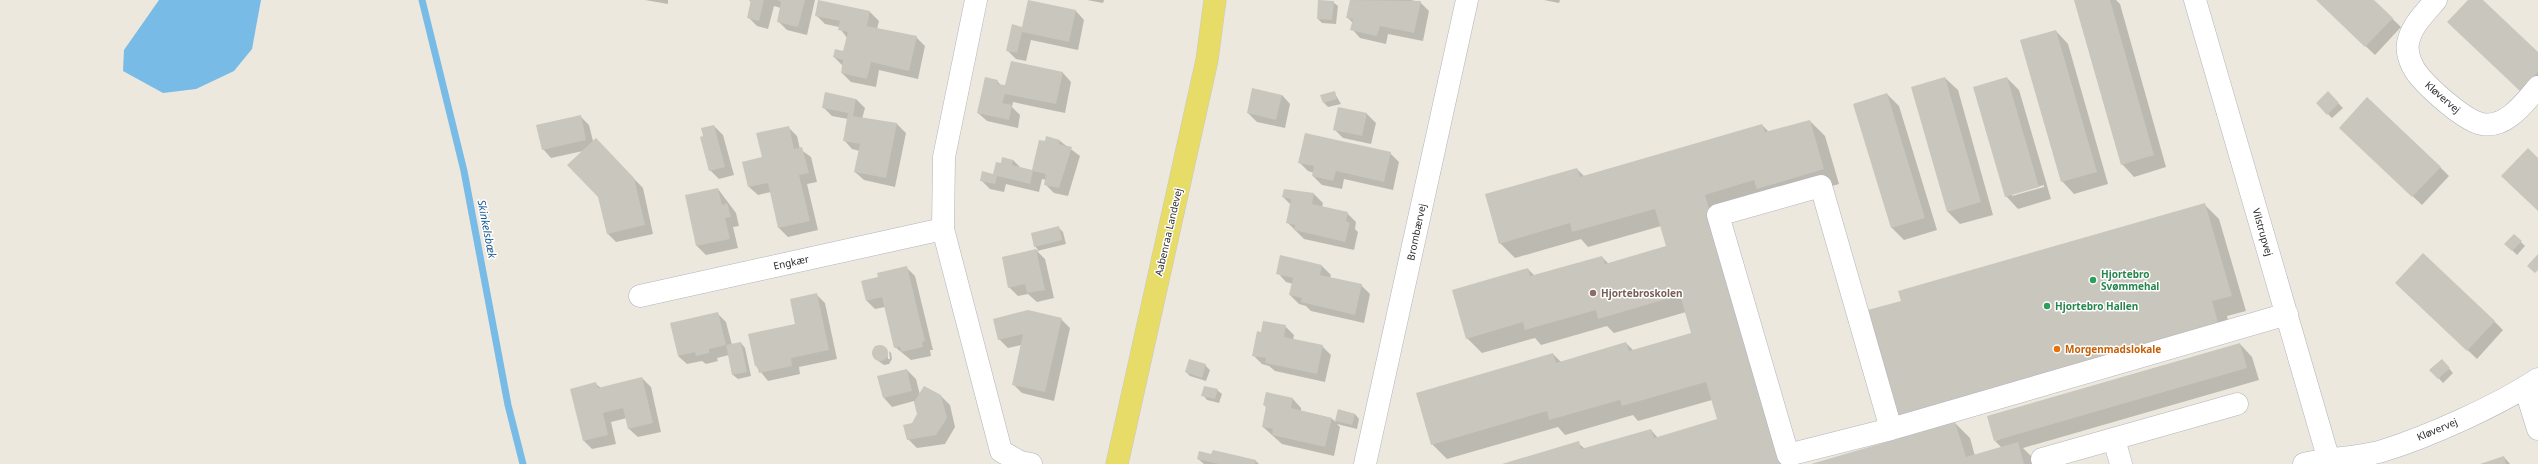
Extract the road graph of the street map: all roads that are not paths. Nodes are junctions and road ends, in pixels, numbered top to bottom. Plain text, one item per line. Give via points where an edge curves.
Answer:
1 (976, 0) edge
2 (1215, 0) edge
3 (1467, 0) edge
4 (2195, 0) edge
5 (2436, 0) edge
6 (2538, 87) edge
7 (942, 229) junction
8 (640, 296) dead end
9 (2287, 314) junction
10 (2532, 383) edge
11 (2237, 404) dead end
12 (1890, 429) junction
13 (2538, 429) edge
14 (2114, 439) junction
15 (2042, 459) dead end
16 (2329, 461) edge
17 (1031, 464) edge
18 (1117, 464) edge
19 (1365, 464) edge
20 (2121, 464) edge
21 (2304, 464) edge

1 - 7 street via 944,157
2 - 18 main road, Aabenraa Landevej via 1207,60
3 - 19 street, Brombærvej
4 - 9 street, Vilstrupvej
5 - 6 street, Kløvervej via 2412,30 2408,44 2409,59 2419,76 2460,112 2483,124 2508,118 2520,109
7 - 8 street, Engkær
7 - 17 street via 1001,451 1020,462
9 - 12 street
9 - 16 street, Vilstrupvej
10 - 13 street
10 - 16 street, Kløvervej via 2448,425 2381,451
11 - 14 street
12 - 12 street via 1788,455 1718,215 1821,186
14 - 15 street
14 - 20 street
16 - 21 street, Kløvervej

